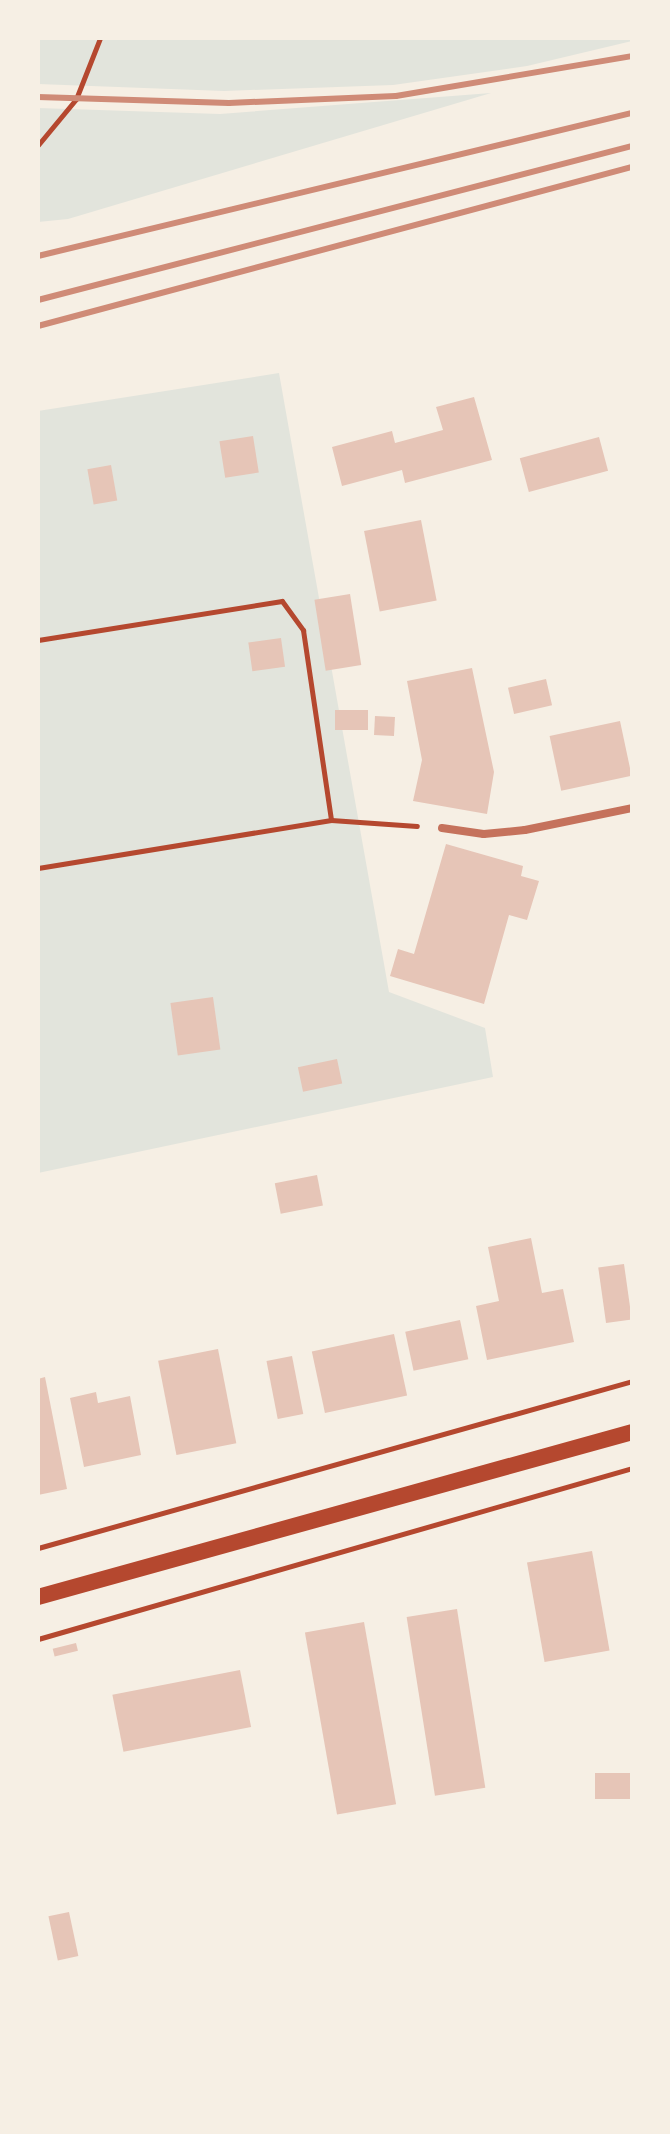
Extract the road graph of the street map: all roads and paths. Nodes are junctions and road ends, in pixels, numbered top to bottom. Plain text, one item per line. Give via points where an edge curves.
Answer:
1 (100, 38) edge
2 (38, 145) edge
3 (38, 640) edge
4 (632, 808) edge
5 (331, 820) junction
6 (442, 828) joint
7 (38, 868) edge
8 (632, 1381) edge
9 (632, 1432) edge
10 (632, 1468) edge
11 (38, 1548) edge
12 (38, 1597) edge
13 (38, 1639) edge

1 - 2 path via 76,99
3 - 5 path via 282,601 303,630
4 - 6 street via 525,830 484,834
5 - 6 path
5 - 7 path
8 - 11 path
9 - 12 main road
10 - 13 path

